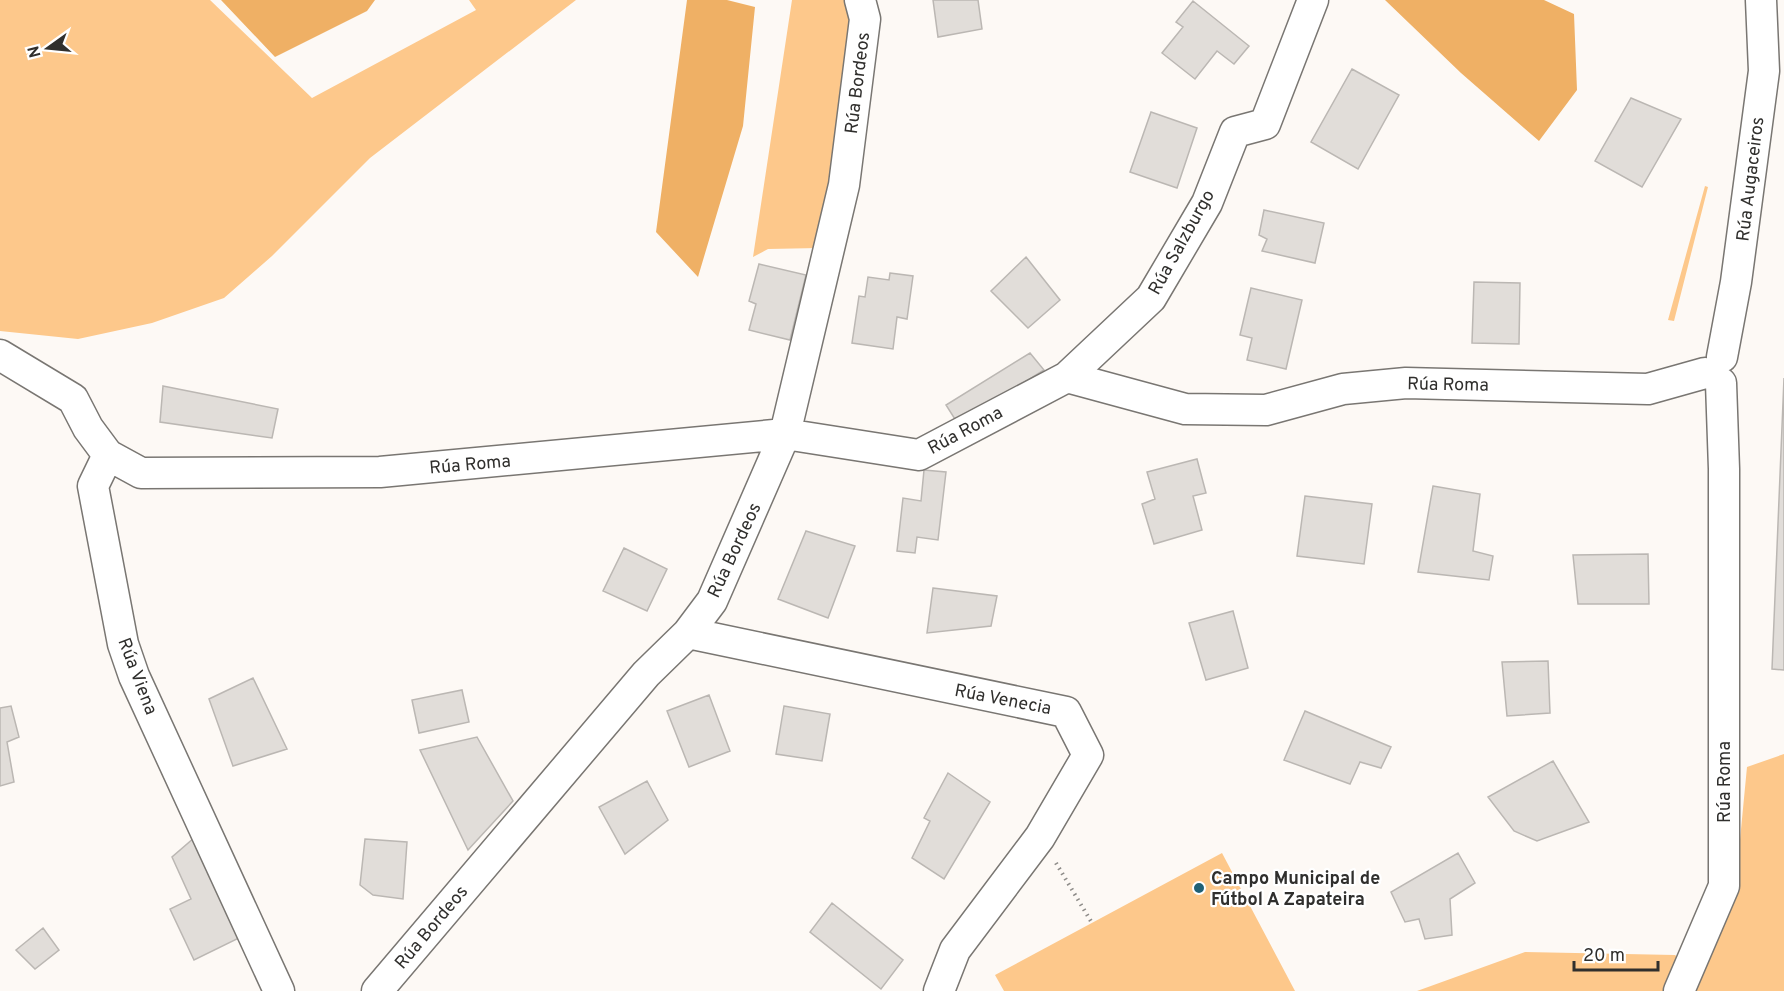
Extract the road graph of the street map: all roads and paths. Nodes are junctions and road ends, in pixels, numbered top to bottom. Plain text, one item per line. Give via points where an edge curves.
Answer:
1 (860, 0) edge
2 (1313, 0) edge
3 (1761, 0) edge
4 (0, 355) edge
5 (1716, 371) junction
6 (1067, 377) junction
7 (785, 434) junction
8 (108, 455) junction
9 (688, 633) junction
10 (1040, 837) junction
11 (1092, 923) dead end
12 (279, 991) edge
13 (377, 991) edge
14 (939, 991) edge
15 (1679, 991) edge

1 - 7 street, Rúa Bordeos via 865,19 844,185
2 - 6 street, Rúa Salzburgo via 1265,124 1235,132 1207,202 1151,298
3 - 5 street, Rúa Augaceiros via 1764,71 1736,282
4 - 8 street via 73,399
5 - 6 street, Rúa Roma via 1648,389 1406,382 1343,389 1266,410 1185,409
5 - 15 street, Rúa Roma via 1724,469 1724,886
6 - 7 street, Rúa Roma via 919,454
7 - 8 street, Rúa Roma via 381,472 141,473
7 - 9 street, Rúa Bordeos via 712,601
8 - 12 street, Rúa Viena via 93,486 123,644 134,676
9 - 10 street, Rúa Venecia via 1066,712 1088,755
9 - 13 street, Rúa Bordeos via 646,674
10 - 11 path
10 - 14 street, Rúa Venecia via 955,950

